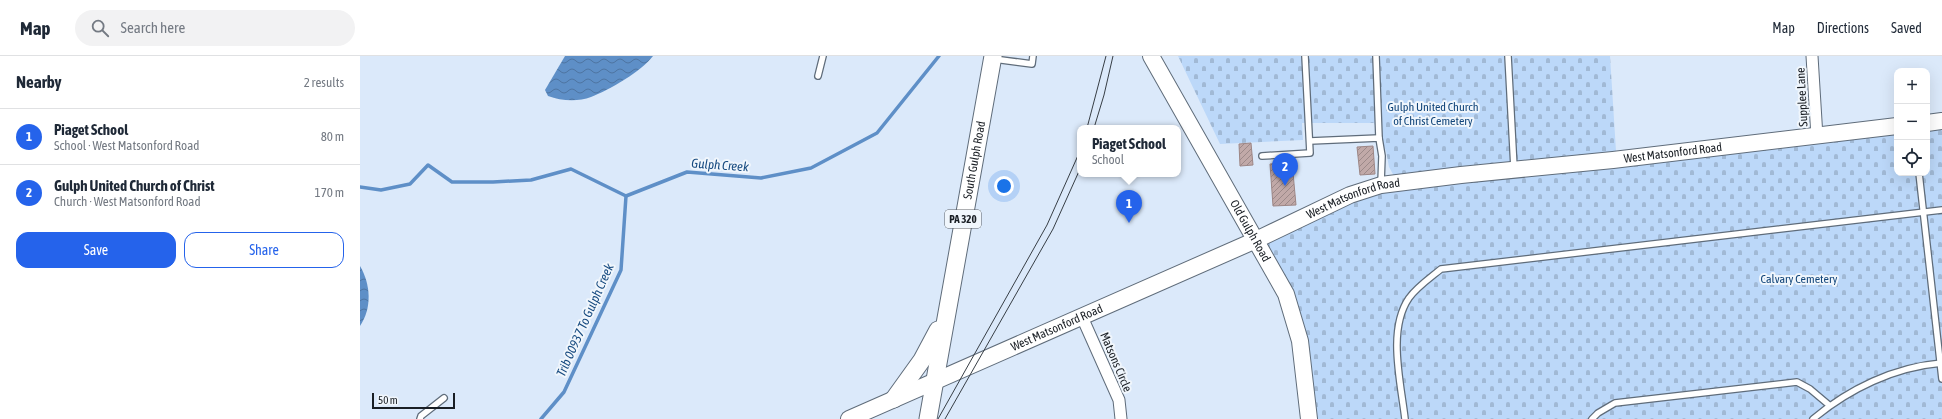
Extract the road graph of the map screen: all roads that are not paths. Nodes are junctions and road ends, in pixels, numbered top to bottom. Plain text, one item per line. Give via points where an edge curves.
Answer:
1 (824, 56) edge
2 (1033, 56) edge
3 (1151, 56) edge
4 (1305, 56) edge
5 (1376, 56) edge
6 (1508, 56) edge
7 (1812, 56) edge
8 (993, 57) edge
9 (818, 76) dead end
10 (1942, 121) edge
11 (1930, 123) edge
12 (1894, 126) edge
13 (1817, 137) junction
14 (1379, 138) junction
15 (1310, 141) junction
16 (1262, 156) dead end
17 (1514, 170) junction
18 (1918, 176) edge
19 (1381, 185) junction
20 (1942, 210) edge
21 (1923, 212) junction
22 (1256, 240) junction
23 (946, 316) junction
24 (1082, 317) junction
25 (1941, 363) edge
26 (1942, 379) edge
27 (934, 381) junction
28 (444, 398) dead end
29 (894, 399) junction
30 (1830, 405) junction
31 (420, 419) edge
32 (850, 419) edge
33 (928, 419) edge
34 (1121, 419) edge
35 (1309, 419) edge
36 (1405, 419) edge
37 (1592, 419) edge
38 (1813, 419) edge

1 - 9 lane
2 - 8 lane via 1032,64
3 - 22 main road, Old Gulph Road
4 - 15 lane
5 - 14 lane
6 - 17 lane
7 - 13 street, Supplee Lane
8 - 23 main road, South Gulph Road / PA 320
10 - 11 main road
12 - 13 main road, West Matsonford Road
13 - 17 main road, West Matsonford Road
14 - 15 lane
14 - 19 lane via 1382,156
15 - 16 lane via 1310,153
17 - 19 main road, West Matsonford Road
18 - 21 lane
19 - 22 main road, West Matsonford Road via 1350,195
20 - 21 lane
21 - 25 lane
21 - 36 lane via 1441,269 1422,284 1409,299 1399,320 1396,340
22 - 24 main road, West Matsonford Road
22 - 35 main road, Old Gulph Road via 1293,311 1300,341
23 - 27 main road, South Gulph Road / PA 320
23 - 29 main road via 922,360
24 - 27 main road, West Matsonford Road
24 - 34 street, Matsons Circle via 1118,400
25 - 26 lane
25 - 30 lane via 1901,371 1871,382
27 - 29 main road, West Matsonford Road
27 - 33 main road, PA 320
28 - 31 lane
29 - 32 main road, West Matsonford Road
30 - 37 lane via 1797,382 1615,403
30 - 38 lane

